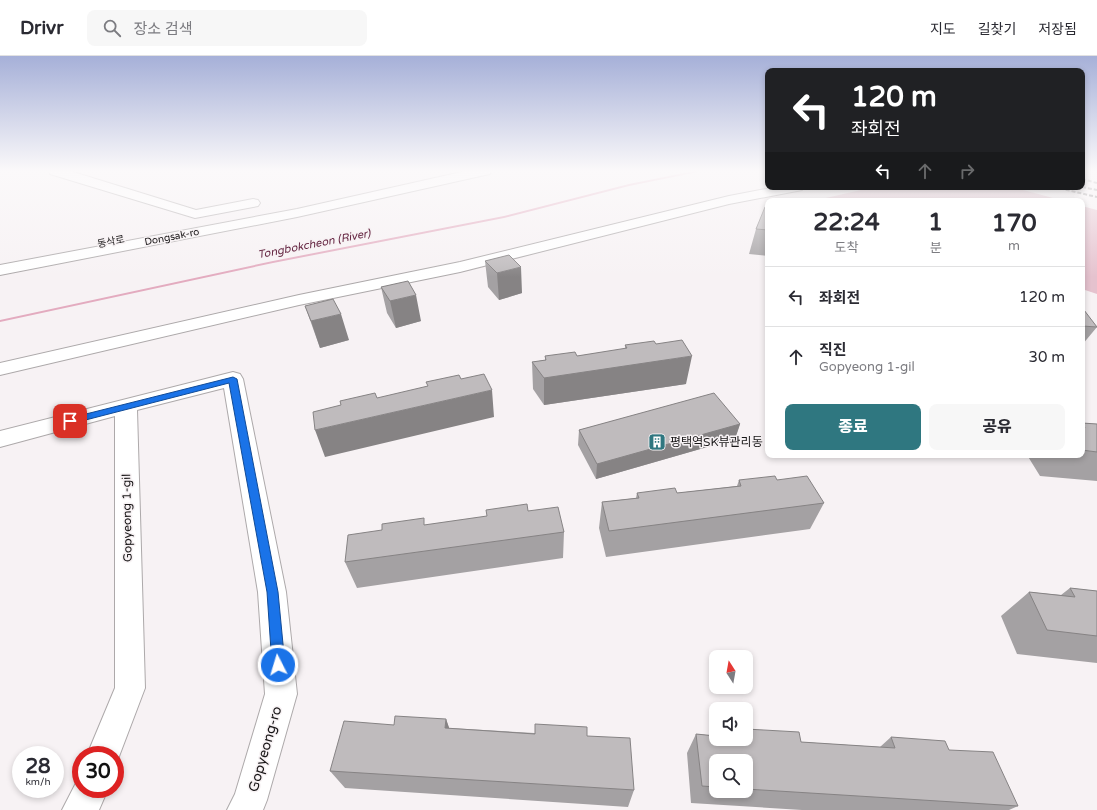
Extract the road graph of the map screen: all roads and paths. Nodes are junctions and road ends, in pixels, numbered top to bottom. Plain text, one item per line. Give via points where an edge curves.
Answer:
1 (169, 206) edge
2 (236, 206) edge
3 (294, 206) edge
4 (327, 206) edge
5 (704, 206) edge
6 (0, 263) edge
7 (0, 270) edge
8 (0, 369) edge
9 (126, 406) junction
10 (0, 439) edge
11 (107, 746) edge
12 (86, 798) edge
13 (80, 810) edge
14 (245, 810) edge

1 - 2 street via 194,214
3 - 6 street, 동삭로
4 - 7 street, Dongsak-ro
5 - 8 street via 460,267 291,302
9 - 10 street
9 - 11 street, Gopyeong 1-gil via 130,688
9 - 14 street, Gopyeong-ro via 233,379 272,592 281,694
12 - 13 street

